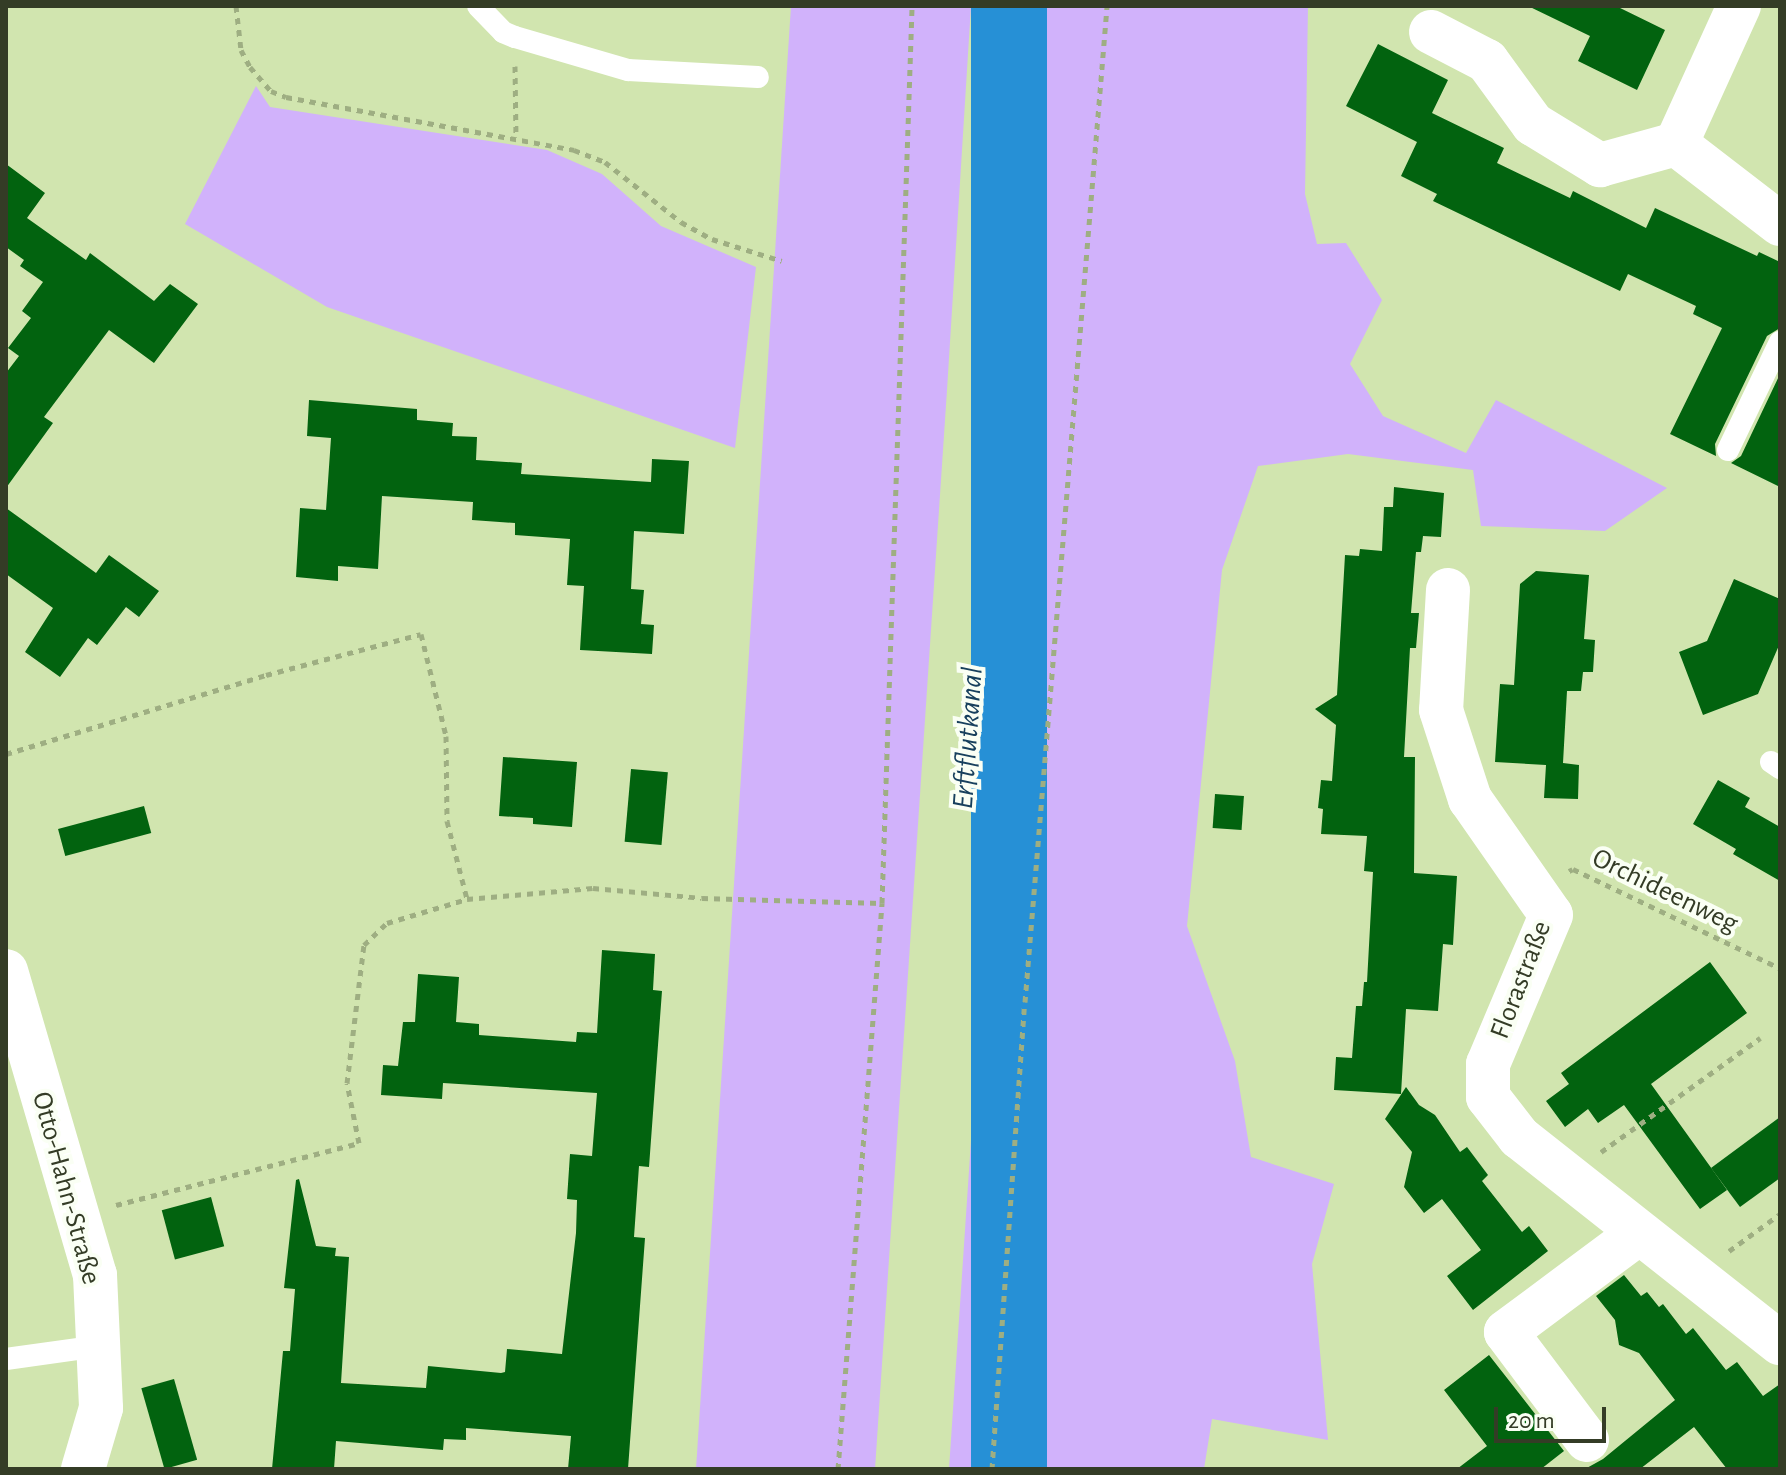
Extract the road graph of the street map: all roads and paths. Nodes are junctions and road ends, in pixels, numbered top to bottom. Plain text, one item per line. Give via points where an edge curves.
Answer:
1 (236, 6) edge
2 (478, 6) edge
3 (912, 6) edge
4 (1107, 6) edge
5 (1722, 13) edge
6 (1431, 32) dead end
7 (515, 37) junction
8 (758, 77) dead end
9 (516, 136) junction
10 (1676, 144) junction
11 (1780, 224) edge
12 (782, 261) dead end
13 (1780, 342) edge
14 (1728, 450) dead end
15 (1448, 590) dead end
16 (6, 754) edge
17 (1535, 893) junction
18 (467, 899) junction
19 (882, 903) junction
20 (1780, 968) edge
21 (6, 971) edge
22 (1760, 1038) dead end
23 (1567, 1176) junction
24 (1780, 1214) edge
25 (77, 1217) junction
26 (1639, 1233) junction
27 (1694, 1276) junction
28 (1780, 1343) edge
29 (98, 1346) junction
30 (6, 1359) edge
31 (1587, 1440) dead end
32 (83, 1469) edge
33 (838, 1469) edge
34 (992, 1469) edge

1 - 9 path via 241,50 271,91
2 - 7 lane
3 - 19 path
4 - 34 path
5 - 10 street
6 - 10 street via 1487,61 1533,124 1600,165
7 - 8 lane via 628,70
7 - 9 path
9 - 12 path via 605,162 681,222 712,239
10 - 11 street
13 - 14 lane
15 - 17 street, Florastraße via 1441,710 1470,799
16 - 18 path via 421,634 446,736 447,821
17 - 20 path, Orchideenweg via 1573,869
17 - 23 street, Florastraße via 1551,915 1488,1064 1488,1097 1519,1137
18 - 19 path via 593,888 702,898
18 - 25 path via 387,923 364,945 347,1083 359,1143
19 - 33 path
21 - 25 street, Otto-Hahn-Straße
22 - 23 path
23 - 26 street, Florastraße
24 - 27 path
25 - 29 street, Otto-Hahn-Straße via 95,1275
26 - 27 street, Florastraße
26 - 31 street via 1506,1332
27 - 28 street, Florastraße
29 - 30 lane
29 - 32 street, Otto-Hahn-Straße via 101,1408

